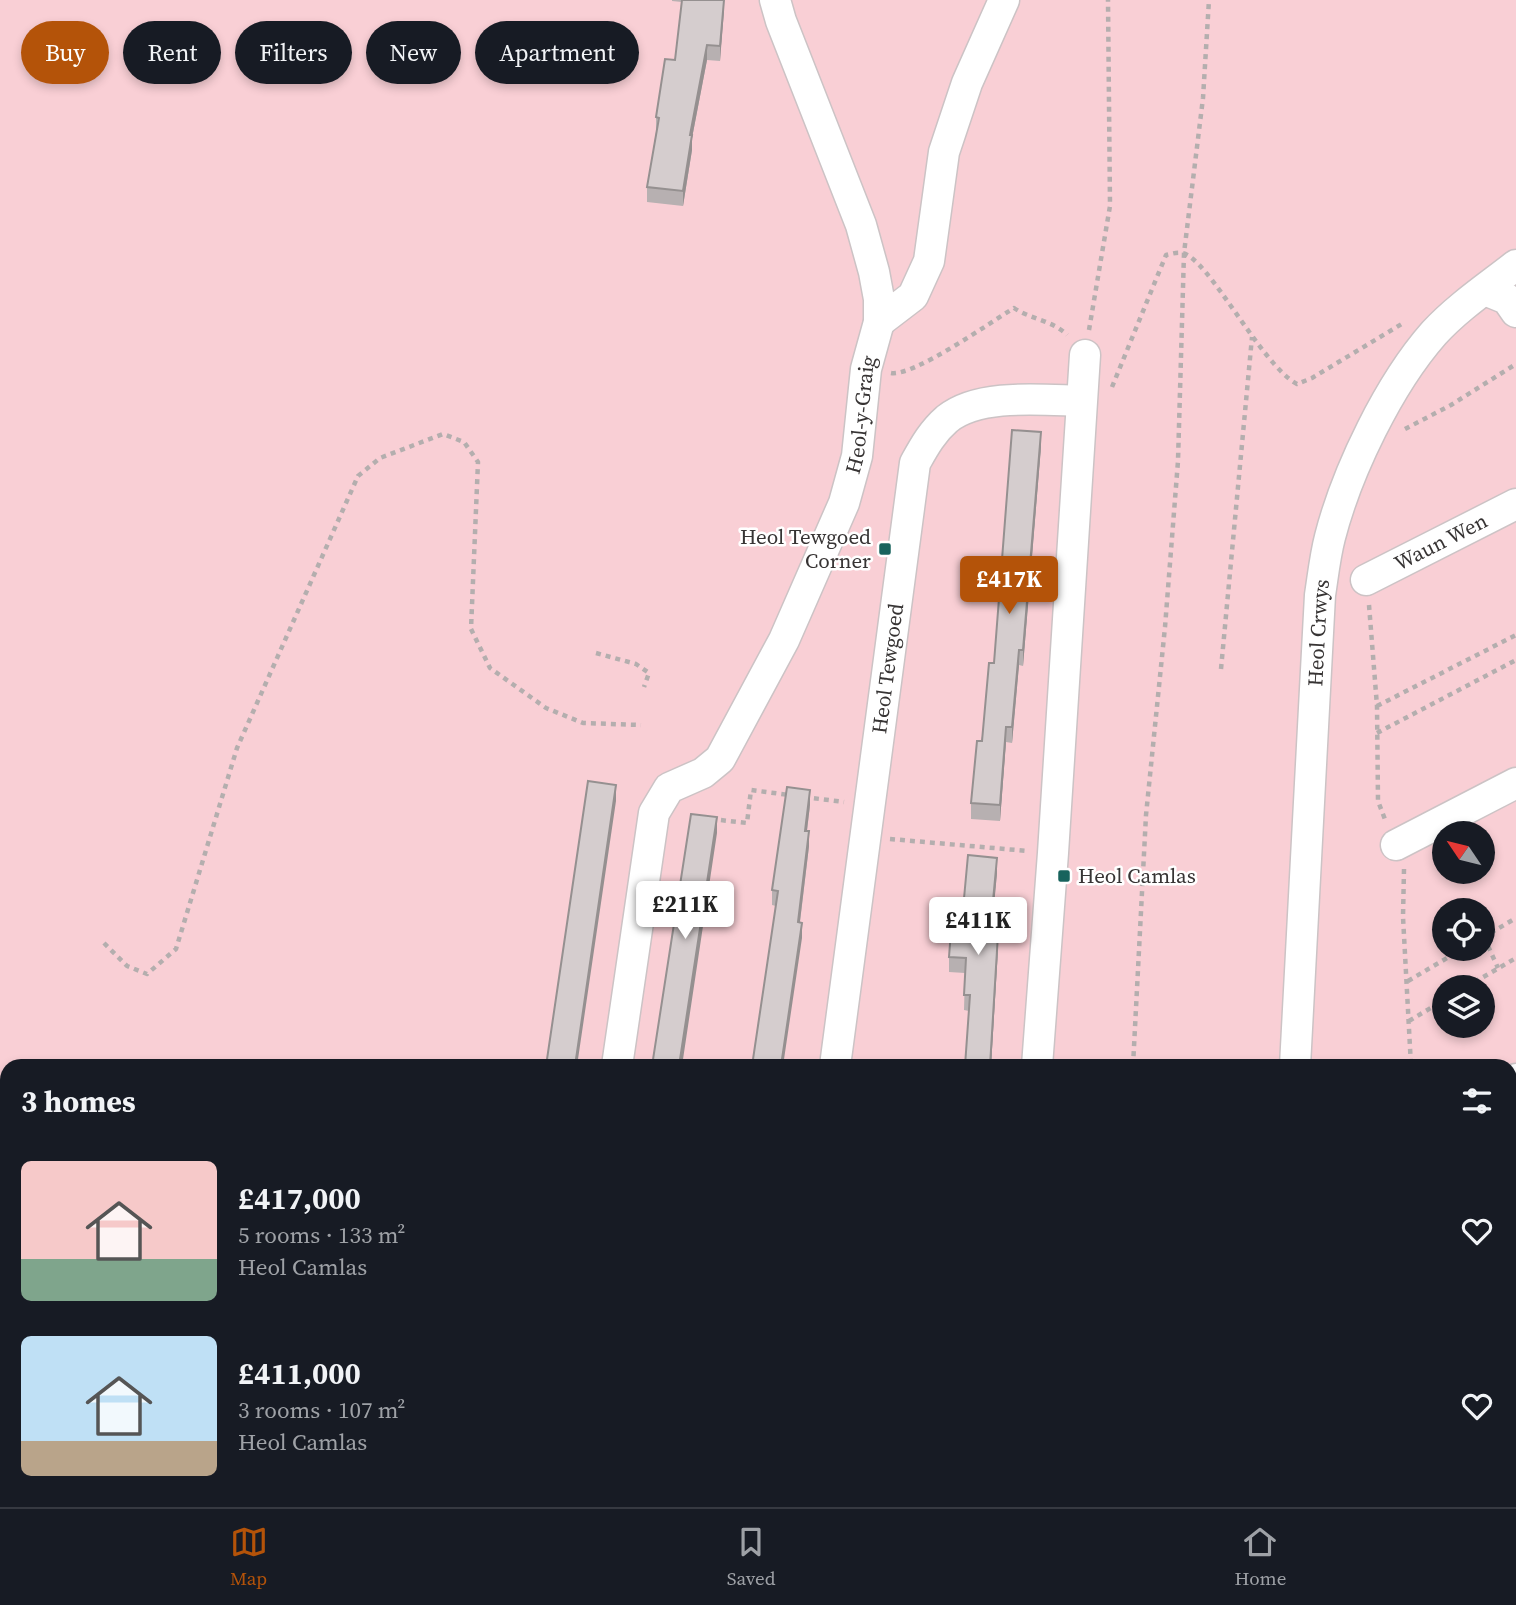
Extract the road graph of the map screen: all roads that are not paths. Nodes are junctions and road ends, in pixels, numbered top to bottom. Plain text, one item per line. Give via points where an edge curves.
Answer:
1 (775, 0) edge
2 (1004, 0) edge
3 (1516, 265) edge
4 (1485, 290) junction
5 (1516, 312) edge
6 (879, 322) junction
7 (1085, 355) road end
8 (1081, 401) junction
9 (1516, 504) edge
10 (1366, 580) dead end
11 (1516, 783) edge
12 (1396, 845) dead end
13 (618, 1059) edge
14 (836, 1059) edge
15 (1038, 1059) edge
16 (1295, 1059) edge

1 - 6 street, Heol-y-Graig via 861,225 874,272
2 - 6 street via 967,83 944,152 929,261 913,296
3 - 4 street, Heol Crwys
4 - 5 street via 1507,299
4 - 16 street, Heol Crwys via 1434,334 1399,380 1364,447 1330,537 1320,595
6 - 13 street, Heol-y-Graig via 866,369 856,456 844,503 784,640 720,759 703,773 669,788 654,813
7 - 8 street
8 - 14 street, Heol Tewgoed via 1003,400 978,405 949,417 929,437 915,463
8 - 15 street
9 - 10 street, Waun Wen
11 - 12 street

